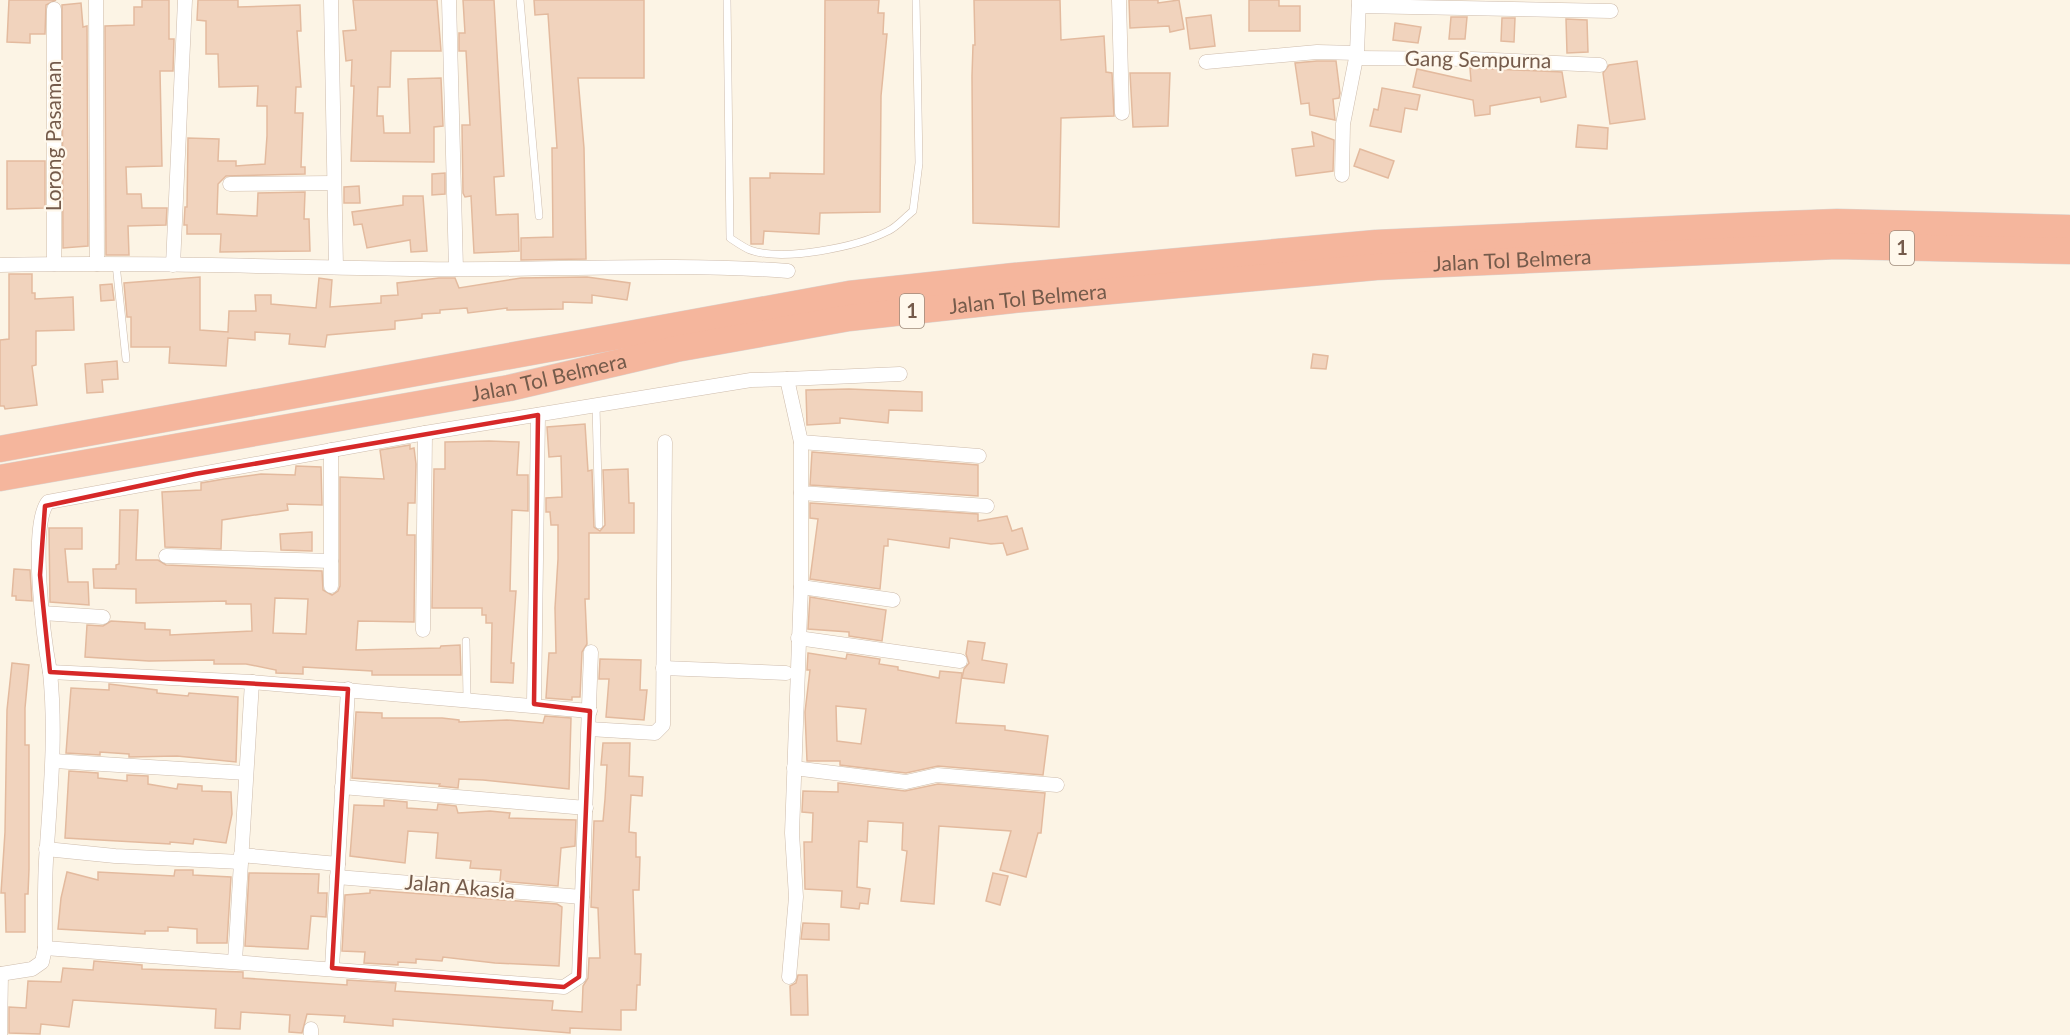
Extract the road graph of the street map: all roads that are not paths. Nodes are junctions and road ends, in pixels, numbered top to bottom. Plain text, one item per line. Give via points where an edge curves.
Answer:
1 (96, 0) edge
2 (185, 0) edge
3 (331, 0) edge
4 (449, 0) edge
5 (520, 0) edge
6 (727, 0) edge
7 (916, 0) edge
8 (1119, 0) edge
9 (1359, 3) edge
10 (54, 9) dead end
11 (1611, 11) dead end
12 (1356, 56) junction
13 (1206, 62) dead end
14 (1600, 65) dead end
15 (1122, 113) dead end
16 (1342, 175) dead end
17 (334, 183) junction
18 (230, 184) dead end
19 (539, 216) dead end
20 (2070, 228) edge
21 (2004, 237) junction
22 (2070, 251) edge
23 (54, 264) junction
24 (97, 264) junction
25 (116, 264) junction
26 (0, 265) edge
27 (173, 266) junction
28 (336, 267) junction
29 (456, 269) junction
30 (788, 271) dead end
31 (126, 359) dead end
32 (900, 374) dead end
33 (787, 379) junction
34 (596, 406) junction
35 (538, 415) junction
36 (425, 433) junction
37 (665, 442) dead end
38 (801, 442) junction
39 (0, 449) edge
40 (331, 450) junction
41 (979, 456) dead end
42 (0, 478) edge
43 (801, 493) junction
44 (987, 507) dead end
45 (599, 525) dead end
46 (166, 556) dead end
47 (331, 561) junction
48 (331, 586) dead end
49 (801, 587) junction
50 (893, 600) dead end
51 (42, 613) junction
52 (103, 617) dead end
53 (423, 630) dead end
54 (798, 638) junction
55 (466, 640) dead end
56 (591, 652) dead end
57 (960, 661) dead end
58 (663, 668) junction
59 (50, 672) junction
60 (786, 673) dead end
61 (252, 681) junction
62 (348, 689) junction
63 (467, 699) junction
64 (534, 704) junction
65 (590, 711) junction
66 (589, 729) junction
67 (54, 761) junction
68 (794, 768) junction
69 (246, 773) junction
70 (1057, 785) dead end
71 (342, 787) junction
72 (586, 808) junction
73 (46, 849) junction
74 (241, 859) junction
75 (337, 870) junction
76 (582, 897) junction
77 (45, 948) junction
78 (235, 961) junction
79 (332, 968) junction
80 (1, 974) edge
81 (789, 977) dead end
82 (0, 1035) edge

1 - 24 street
2 - 27 street
3 - 17 street
4 - 29 street
5 - 19 lane
6 - 7 lane via 730,238 750,250 772,254 858,242 889,231 913,211 919,164
8 - 15 street
9 - 11 street
9 - 12 street
10 - 23 street, Lorong Pasaman
12 - 13 street, Gang Sempurna via 1317,52
12 - 14 street, Gang Sempurna
12 - 16 street via 1343,124
17 - 18 street
17 - 28 street
20 - 21 highway, Jalan Tol Belmera / 1
21 - 22 highway, Jalan Tol Belmera / 1
21 - 39 highway, Jalan Tol Belmera / 1 via 1964,225 1826,223 1376,243 1014,276 849,294
21 - 42 highway, Jalan Tol Belmera / 1 via 1968,249 1825,247 1376,267 860,316 676,350 509,388
23 - 24 street
23 - 26 street
24 - 25 street
25 - 27 street
25 - 31 lane
27 - 28 street
28 - 29 street
29 - 30 street via 639,266
32 - 33 street
33 - 34 street via 750,380
33 - 38 street
34 - 35 street
34 - 45 lane
35 - 36 street
35 - 64 street
36 - 40 street
36 - 53 street
37 - 58 street
38 - 41 street
38 - 43 street
40 - 47 street
40 - 51 street via 48,502 41,518
43 - 44 street
43 - 49 street
46 - 47 street
47 - 48 street
49 - 50 street
49 - 54 street
51 - 52 street
51 - 59 street
54 - 57 street
54 - 68 street
55 - 63 lane
56 - 65 street
58 - 60 street
58 - 66 street via 663,725 659,731
59 - 61 street
59 - 67 street
61 - 62 street
61 - 69 street
62 - 63 street
62 - 71 street
63 - 64 street
64 - 65 street
65 - 66 street
66 - 72 street
67 - 69 street
67 - 73 street
68 - 70 street via 906,782 937,775
68 - 81 street via 792,833 796,897
69 - 74 street
71 - 72 street
71 - 75 street
72 - 76 street
73 - 74 street, Jalan Akasia via 115,856
73 - 77 street
74 - 75 street, Jalan Akasia
74 - 78 street
75 - 76 street, Jalan Akasia
75 - 79 street
76 - 79 street via 579,977 564,987
77 - 78 street
77 - 80 street via 42,962 32,969
78 - 79 street
80 - 82 street

